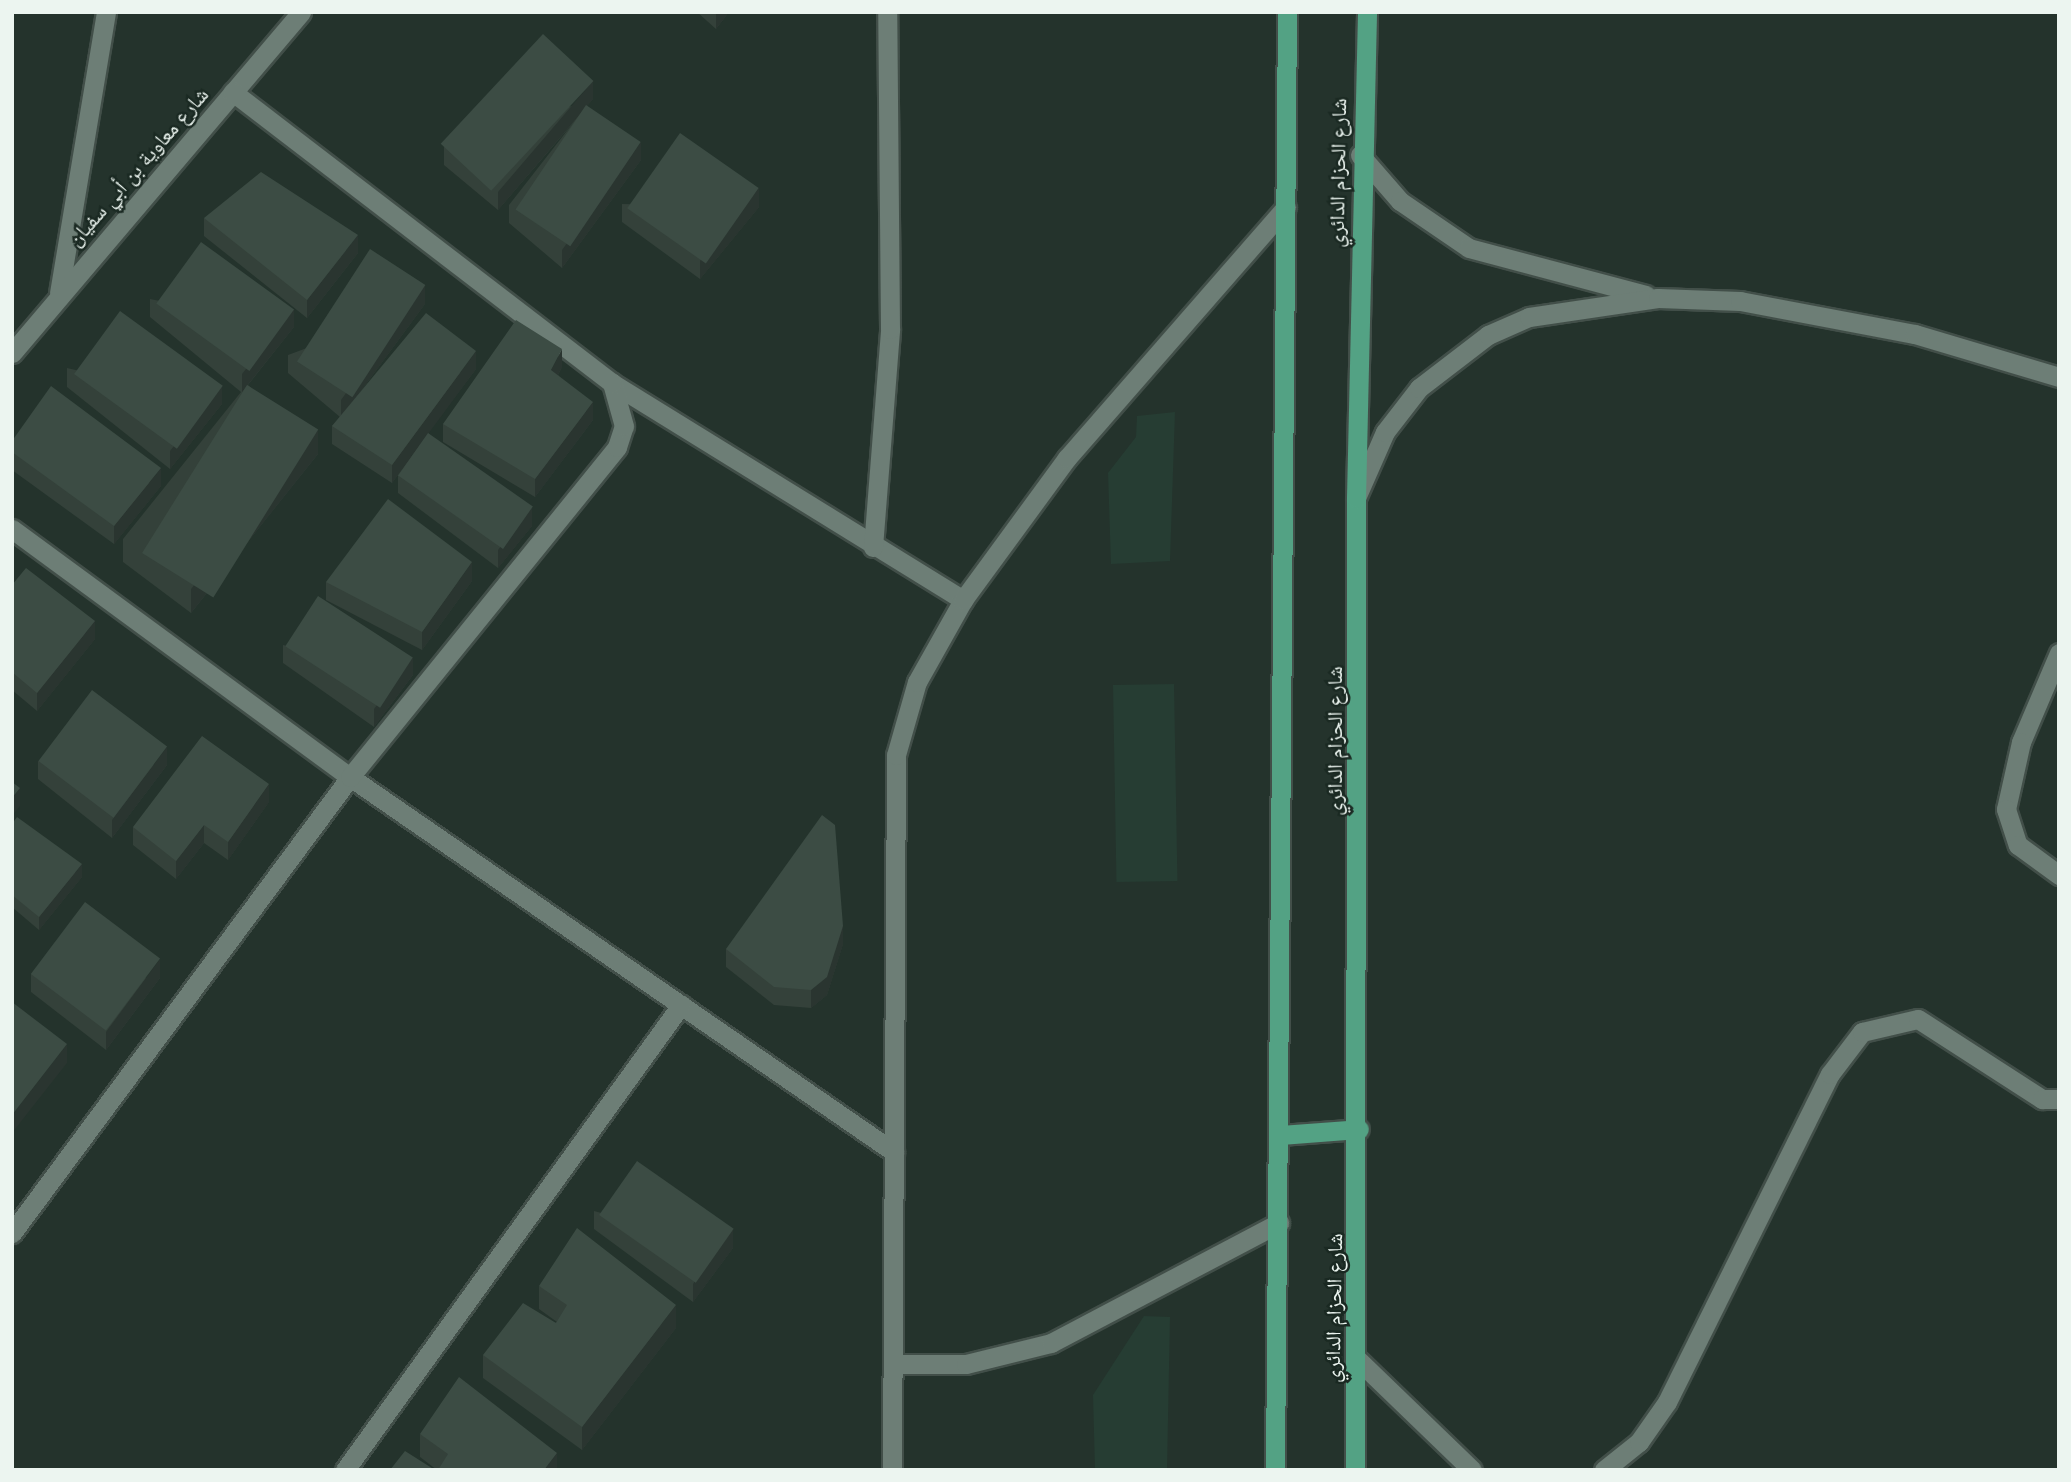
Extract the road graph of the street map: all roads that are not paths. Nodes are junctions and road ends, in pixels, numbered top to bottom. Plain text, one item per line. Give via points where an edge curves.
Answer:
1 (106, 12) edge
2 (301, 12) edge
3 (887, 12) edge
4 (1287, 12) edge
5 (1367, 12) edge
6 (233, 92) junction
7 (1360, 155) junction
8 (1286, 207) junction
9 (58, 294) junction
10 (1658, 298) junction
11 (12, 353) edge
12 (2059, 377) edge
13 (612, 383) junction
14 (1356, 498) junction
15 (12, 529) edge
16 (873, 547) junction
17 (963, 600) junction
18 (2059, 653) edge
19 (350, 777) junction
20 (2059, 875) edge
21 (681, 1005) junction
22 (2059, 1099) edge
23 (1359, 1129) junction
24 (1280, 1135) junction
25 (894, 1152) junction
26 (1279, 1223) junction
27 (12, 1233) edge
28 (1356, 1358) junction
29 (894, 1364) junction
30 (345, 1470) edge
31 (892, 1470) edge
32 (1275, 1470) edge
33 (1355, 1470) edge
34 (1472, 1470) edge
35 (1604, 1470) edge

1 - 9 street
2 - 6 street, شارع معاوية بن أبي سفيان
3 - 16 street via 890,329
4 - 8 main road
5 - 7 main road, شارع الحزام الدائري
6 - 9 street, شارع معاوية بن أبي سفيان
6 - 13 street
7 - 10 street via 1400,201 1469,248
7 - 14 main road, شارع الحزام الدائري
8 - 17 street via 1067,458
8 - 24 main road
9 - 11 street, شارع معاوية بن أبي سفيان
10 - 12 street via 1831,315
10 - 14 street via 1529,317 1489,335 1419,387 1385,432
13 - 16 street
13 - 19 street via 624,426 617,447
14 - 23 main road, شارع الحزام الدائري
15 - 19 street
16 - 17 street
17 - 25 street via 916,682 896,755
18 - 20 street via 2021,742 2006,810 2018,845
19 - 21 street
19 - 27 street
21 - 25 street
21 - 30 street
22 - 35 street via 2042,1100 1918,1019 1862,1032 1830,1074 1667,1402 1639,1443
23 - 24 main road
23 - 28 main road, شارع الحزام الدائري
24 - 26 main road
25 - 29 street
26 - 29 street via 1051,1343 966,1364
26 - 32 main road
28 - 33 main road, شارع الحزام الدائري
28 - 34 street
29 - 31 street

